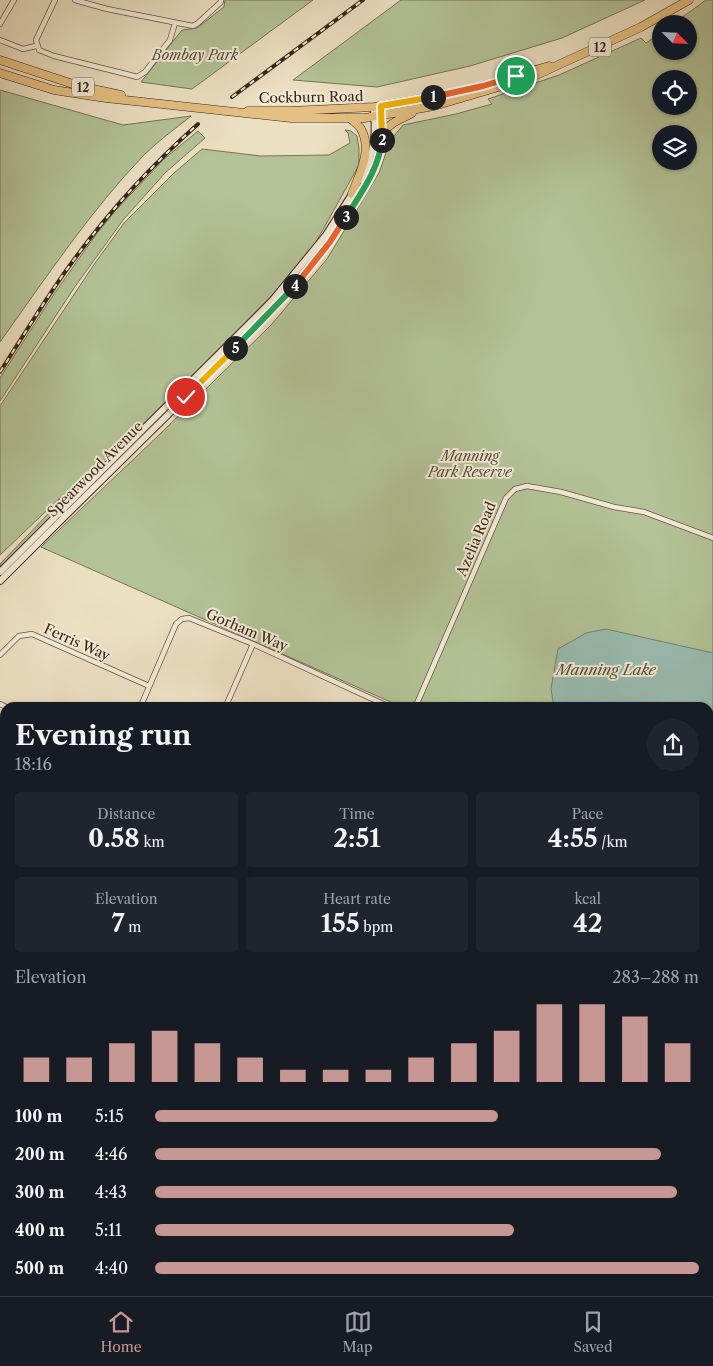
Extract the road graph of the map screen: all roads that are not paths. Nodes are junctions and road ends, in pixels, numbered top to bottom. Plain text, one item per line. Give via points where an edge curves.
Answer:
1 (14, 0) edge
2 (55, 0) edge
3 (75, 0) edge
4 (221, 0) edge
5 (689, 0) edge
6 (175, 23) junction
7 (0, 24) edge
8 (0, 40) edge
9 (36, 46) junction
10 (0, 60) edge
11 (559, 64) junction
12 (0, 74) edge
13 (154, 102) junction
14 (378, 107) junction
15 (420, 109) junction
16 (238, 112) junction
17 (378, 116) junction
18 (350, 118) junction
19 (383, 134) junction
20 (352, 194) junction
21 (713, 538) edge
22 (0, 572) edge
23 (0, 581) edge
24 (253, 644) junction
25 (0, 655) edge
26 (149, 686) junction
27 (142, 702) edge
28 (228, 702) edge
29 (379, 702) edge
30 (418, 702) edge

1 - 7 street
2 - 9 street
3 - 6 street via 107,10
4 - 6 street via 193,26
5 - 11 main road, Cockburn Road / 12 via 641,27
6 - 9 street via 170,40 137,76 54,56 38,50
8 - 9 street via 23,49
10 - 13 main road, Cockburn Road / 12 via 80,86
11 - 14 main road, Cockburn Road / 12 via 465,90
11 - 15 main road, Cockburn Road / 12 via 507,86
12 - 13 main road, Cockburn Road / 12 via 54,90
13 - 16 main road, Cockburn Road / 12
14 - 16 main road, Cockburn Road / 12
14 - 17 main road, Spearwood Avenue
15 - 17 main road, Cockburn Road / 12
15 - 19 main road via 396,120
16 - 18 main road, Cockburn Road / 12 via 291,118
17 - 18 main road, Cockburn Road / 12
17 - 19 main road, Spearwood Avenue
17 - 20 main road, Spearwood Avenue via 371,161
18 - 20 main road via 362,130 365,143 364,160
19 - 23 main road, Spearwood Avenue via 371,176 330,242 302,278
20 - 22 main road, Spearwood Avenue via 326,235 272,301
21 - 30 street, Azelia Road via 644,512 615,508 561,492 527,486 515,489 506,498
24 - 26 street, Gorham Way via 189,618 182,619 176,624
24 - 28 street
24 - 29 street, Gorham Way
25 - 26 street, Ferris Way via 19,636 32,634
26 - 27 street, Gorham Way

